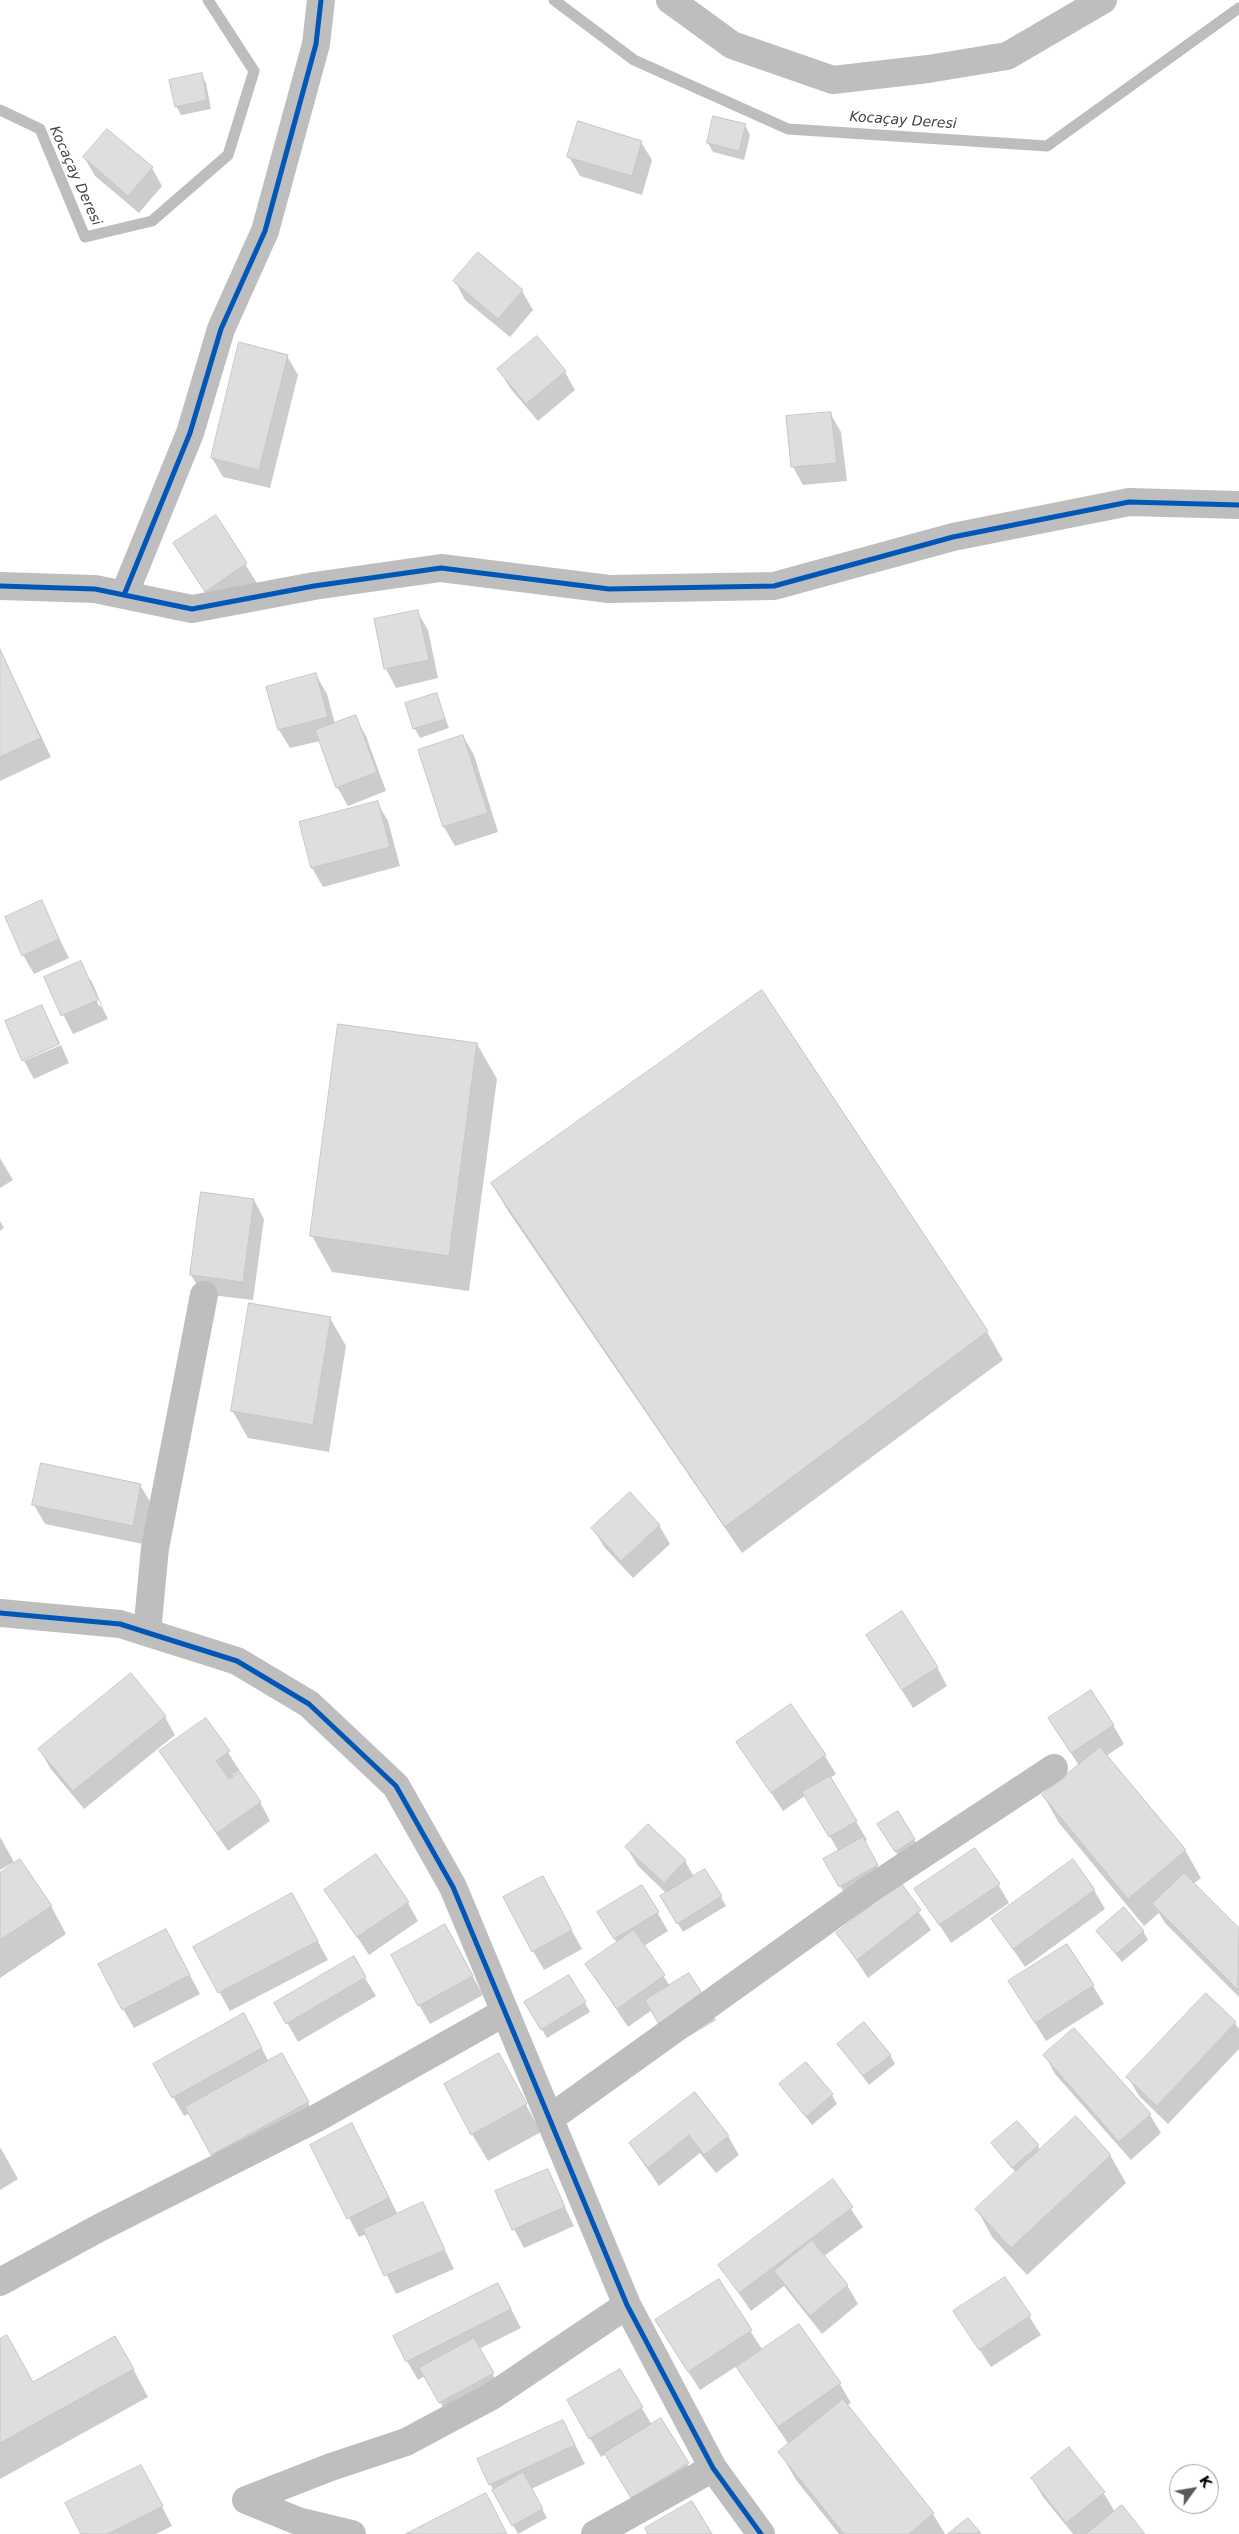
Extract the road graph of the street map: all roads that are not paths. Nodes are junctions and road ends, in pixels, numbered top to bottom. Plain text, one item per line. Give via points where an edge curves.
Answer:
1 (321, 0) edge
2 (670, 0) edge
3 (1103, 0) edge
4 (1239, 505) edge
5 (0, 586) edge
6 (124, 595) junction
7 (204, 1295) dead end
8 (0, 1613) edge
9 (147, 1632) junction
10 (1054, 1768) dead end
11 (505, 2012) junction
12 (549, 2119) junction
13 (0, 2282) edge
14 (627, 2304) junction
15 (713, 2468) junction
16 (352, 2534) edge
17 (595, 2534) edge
18 (761, 2534) edge

1 - 6 street via 316,44 265,231 221,329 190,433
2 - 3 street via 732,45 833,80 1007,56
4 - 6 street via 1130,502 953,537 774,586 609,589 441,568 314,586 192,609
5 - 6 street via 95,589
7 - 9 street via 154,1548
8 - 9 street via 120,1624
9 - 11 street via 237,1661 309,1704 396,1786 453,1887
10 - 12 street via 867,1891
11 - 12 street
11 - 13 street via 317,2118
12 - 14 street
14 - 15 street
14 - 16 street via 492,2396 406,2442 246,2500 298,2521
15 - 17 street
15 - 18 street

